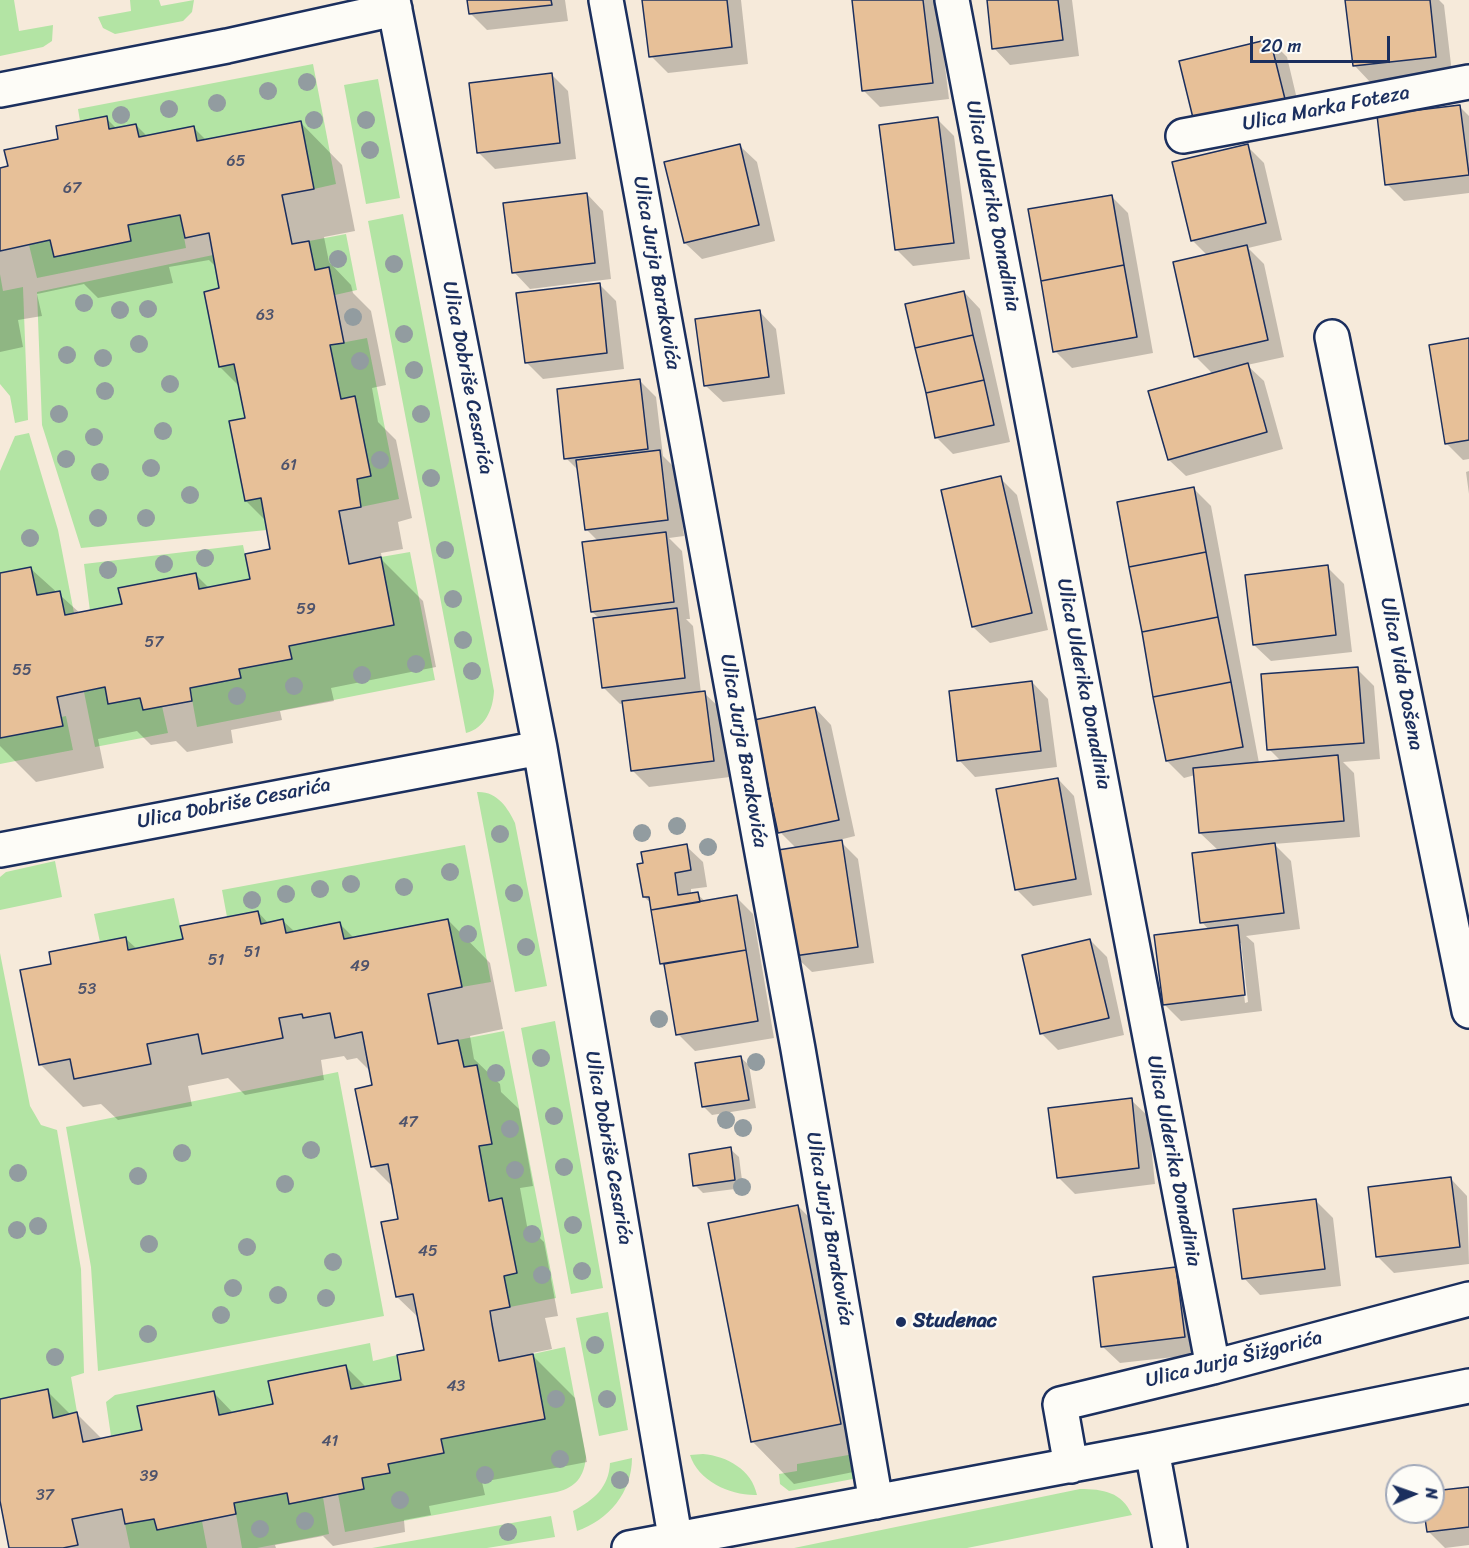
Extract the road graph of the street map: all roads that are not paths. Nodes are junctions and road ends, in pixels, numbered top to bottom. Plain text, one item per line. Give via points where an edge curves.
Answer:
1 (606, 0) edge
2 (952, 0) edge
3 (394, 4) edge
4 (1469, 82) edge
5 (0, 90) edge
6 (1183, 136) dead end
7 (1332, 337) dead end
8 (540, 748) junction
9 (0, 850) edge
10 (1469, 1011) edge
11 (1469, 1299) edge
12 (1213, 1367) junction
13 (1469, 1386) edge
14 (1152, 1450) junction
15 (1071, 1466) junction
16 (876, 1502) junction
17 (676, 1544) edge
18 (630, 1548) edge
19 (1170, 1548) edge

1 - 16 street, Ulica Jurja Barakovića
2 - 12 street, Ulica Ulderika Donadinia
3 - 5 street, Ulica Dobriše Cesarića via 227,46
3 - 8 street, Ulica Dobriše Cesarića
4 - 6 street, Ulica Marka Foteza
7 - 10 street, Ulica Vida Došena
8 - 9 street, Ulica Dobriše Cesarića
8 - 17 street, Ulica Dobriše Cesarića
11 - 12 street, Ulica Jurja Šižgorića
12 - 15 street, Ulica Jurja Šižgorića via 1060,1404
13 - 14 street
14 - 15 street
14 - 19 street
15 - 16 street
16 - 17 street
17 - 18 street

